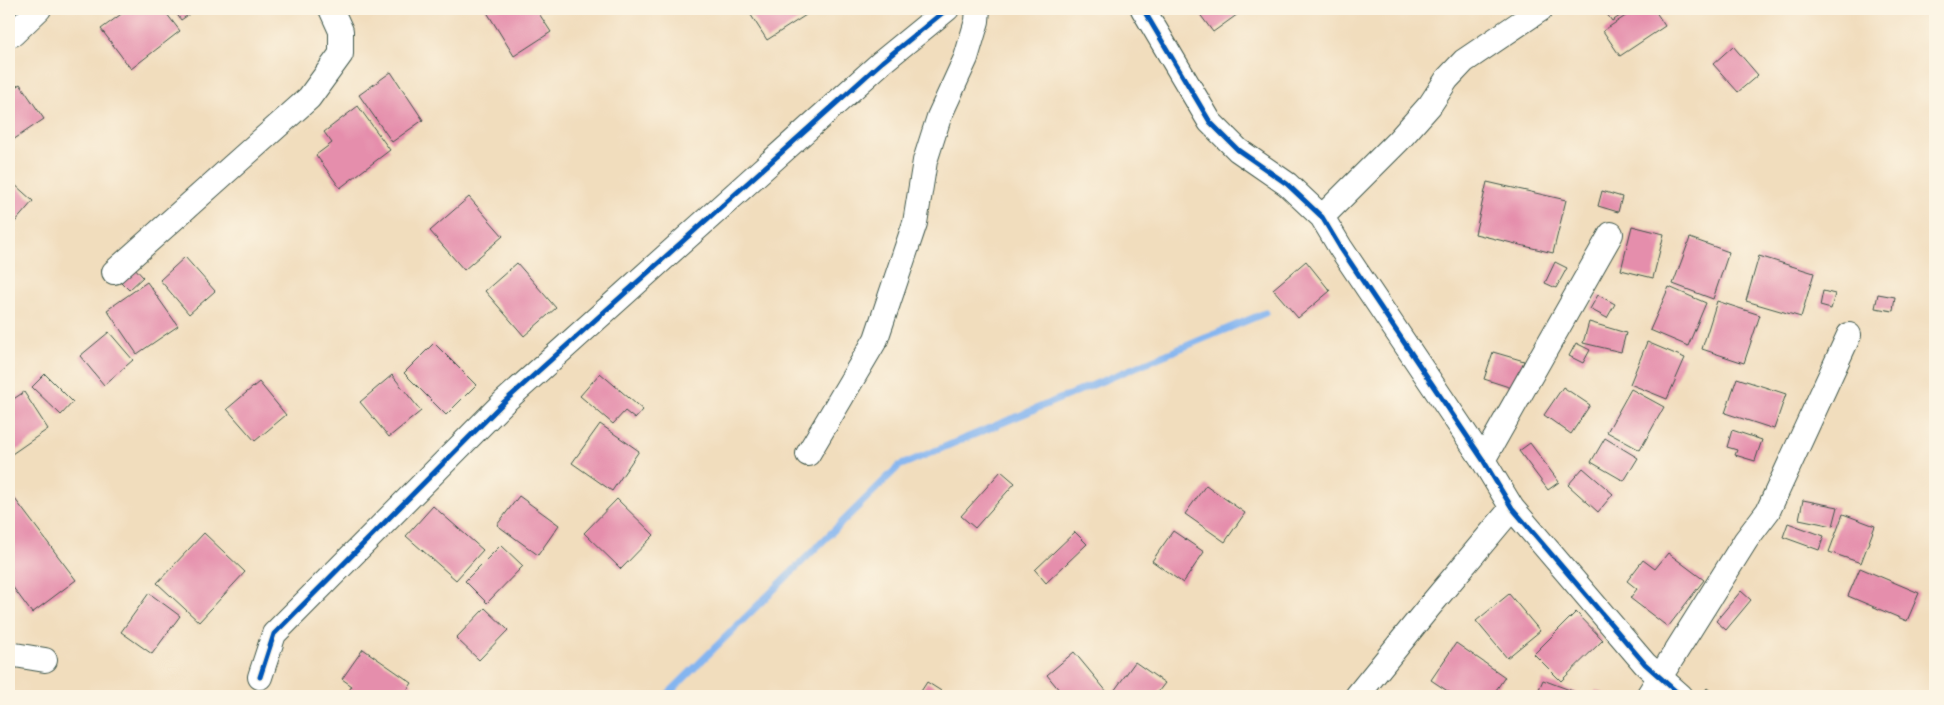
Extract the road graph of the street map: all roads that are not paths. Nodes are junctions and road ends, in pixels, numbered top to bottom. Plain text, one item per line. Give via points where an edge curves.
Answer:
1 (39, 9) edge
2 (331, 9) edge
3 (947, 9) edge
4 (978, 9) edge
5 (1143, 9) edge
6 (1541, 9) edge
7 (13, 34) dead end
8 (1322, 217) junction
9 (1611, 234) dead end
10 (114, 272) dead end
11 (1849, 335) dead end
12 (808, 454) dead end
13 (1483, 460) junction
14 (1512, 508) junction
15 (9, 654) edge
16 (45, 660) dead end
17 (260, 677) dead end
18 (1653, 687) edge
19 (1357, 696) edge
20 (1680, 696) edge

1 - 7 street
2 - 10 street via 341,31 341,54 309,98
3 - 17 street via 882,62 504,402 274,634
4 - 12 street via 966,58 939,118 925,161 915,223 876,339
5 - 8 street via 1210,122 1238,150 1287,184
6 - 8 street via 1464,61 1398,141
8 - 13 street
9 - 13 street
11 - 18 street via 1768,511 1746,540
13 - 14 street
14 - 18 street via 1645,664
14 - 19 street
15 - 16 street
18 - 20 street

